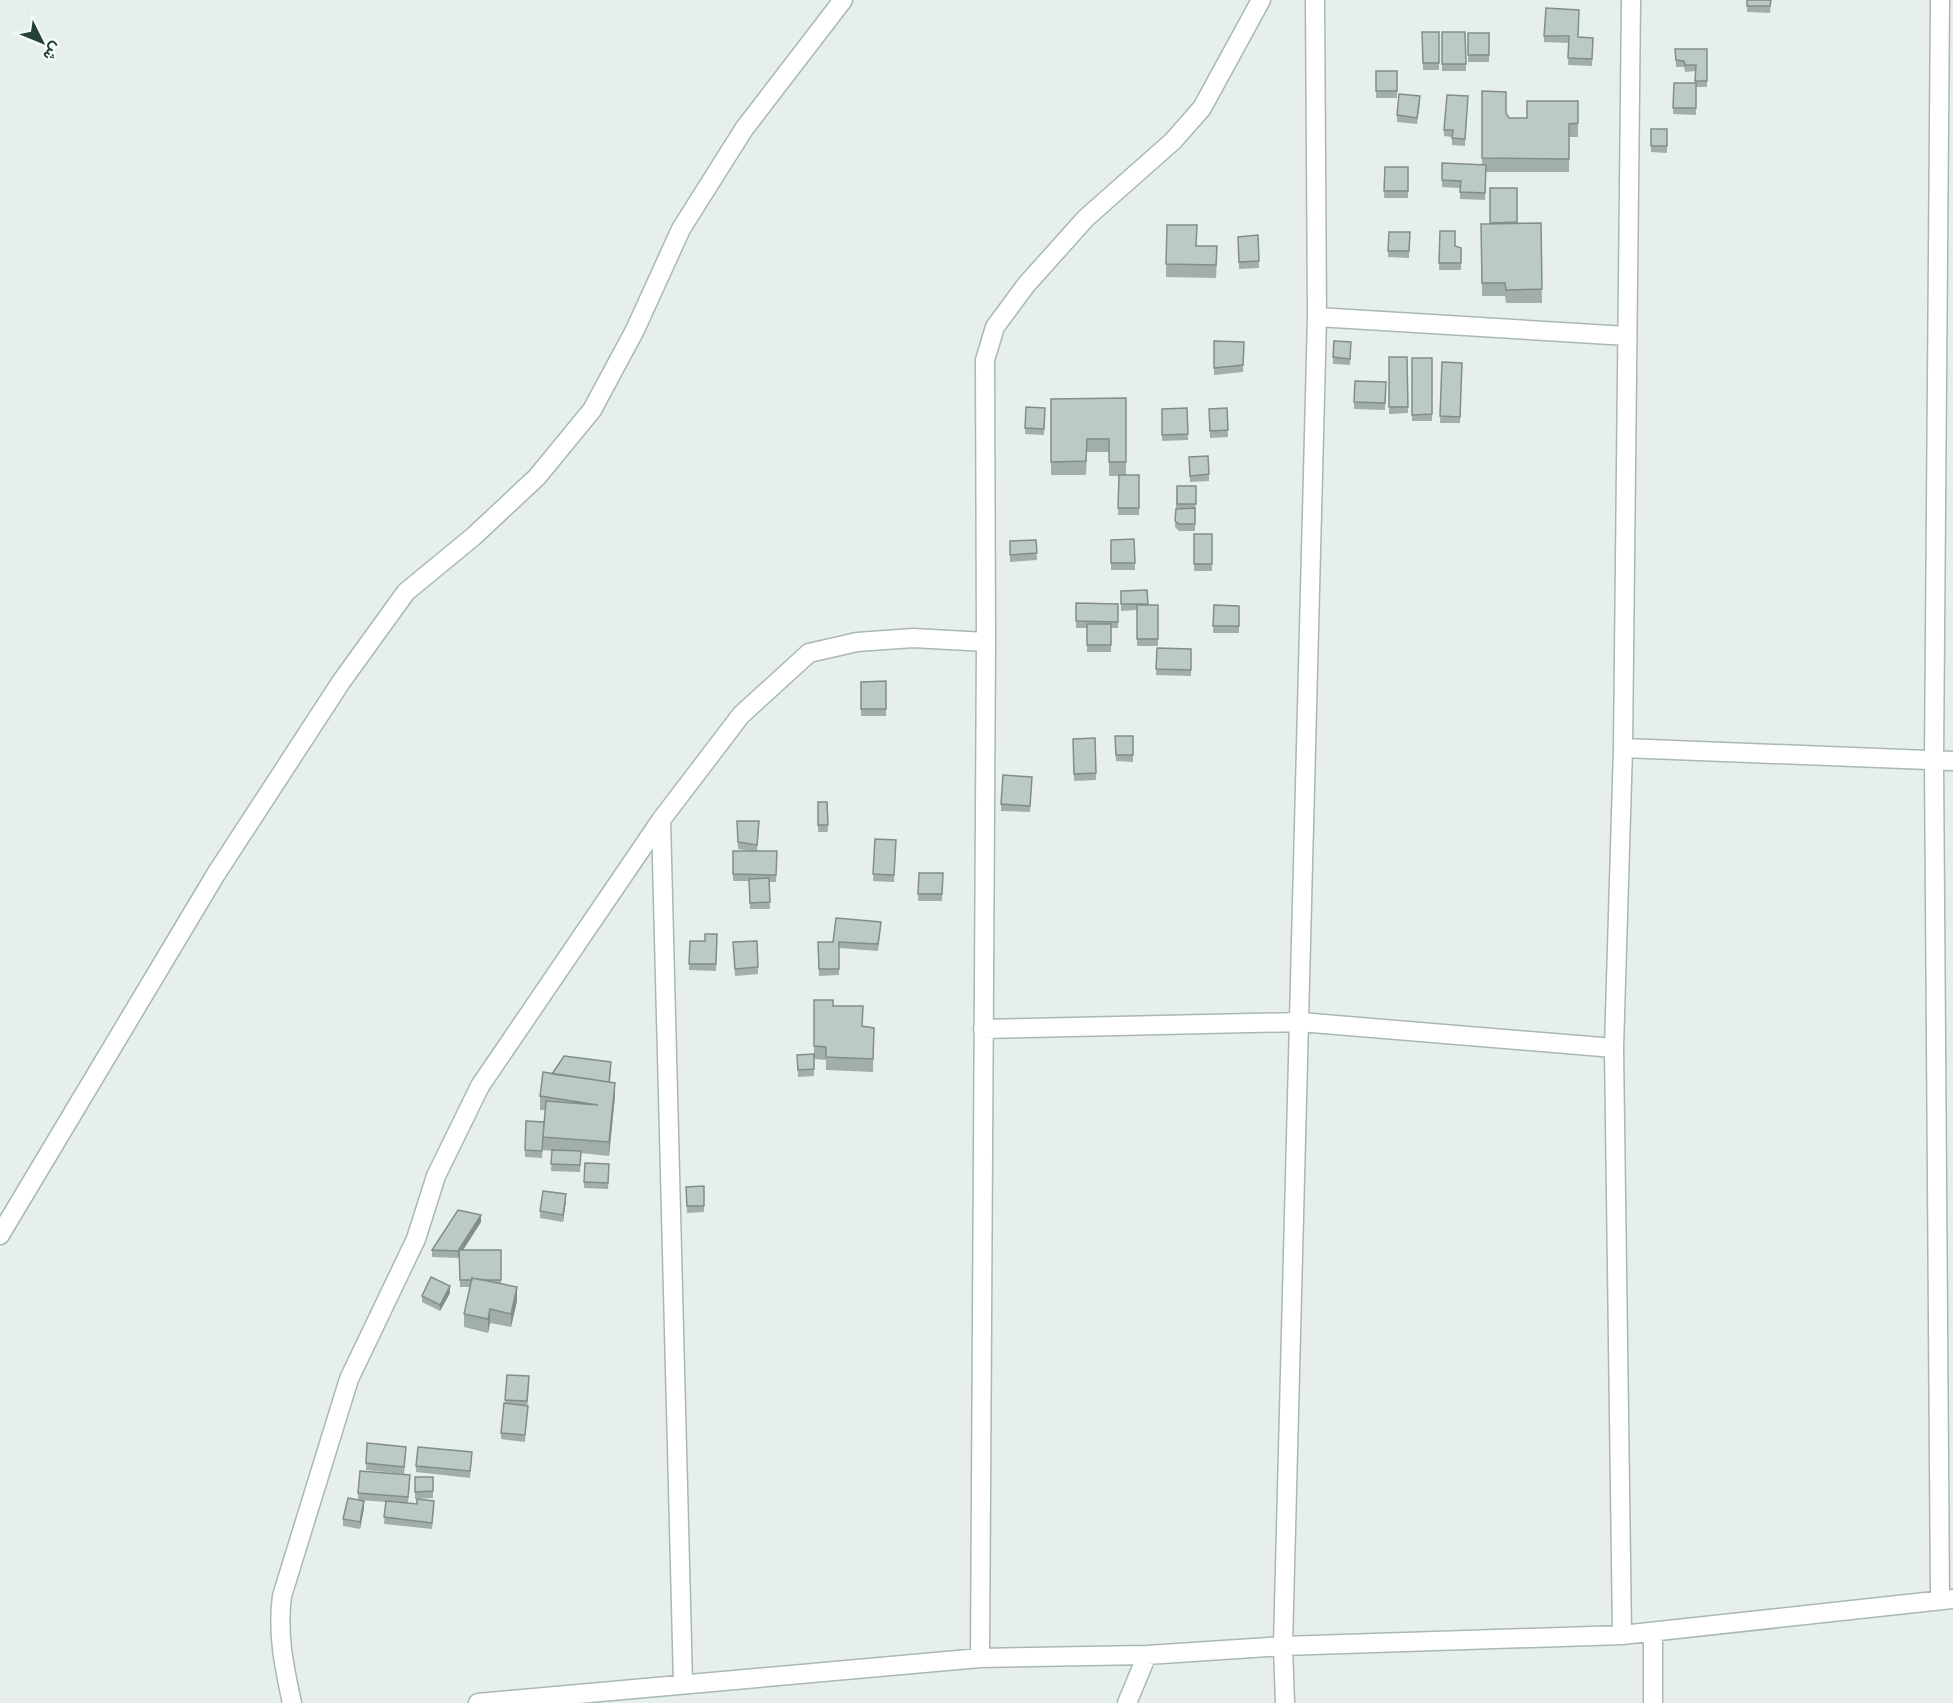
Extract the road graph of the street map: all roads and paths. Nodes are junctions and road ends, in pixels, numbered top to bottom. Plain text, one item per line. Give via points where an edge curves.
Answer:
1 (843, 0) edge
2 (1261, 0) edge
3 (1315, 0) edge
4 (1631, 0) edge
5 (1940, 0) edge
6 (1946, 64) edge
7 (1317, 317) junction
8 (1627, 336) junction
9 (1945, 455) edge
10 (986, 642) junction
11 (1623, 748) junction
12 (1934, 761) junction
13 (1953, 761) edge
14 (661, 820) junction
15 (1300, 1022) junction
16 (983, 1029) junction
17 (1614, 1048) junction
18 (0, 1235) edge
19 (1946, 1599) edge
20 (1653, 1632) junction
21 (1622, 1635) junction
22 (1282, 1646) junction
23 (1147, 1654) junction
24 (980, 1658) junction
25 (683, 1683) junction
26 (292, 1703) edge
27 (478, 1703) edge
28 (1127, 1703) edge
29 (1285, 1703) edge
30 (1653, 1703) edge

1 - 18 street via 744,129 681,229 635,330 592,410 537,477 406,592 341,682 216,874
2 - 10 street via 1202,108 1173,141 1086,218 1026,285 995,327 985,360
3 - 7 street
4 - 8 street
5 - 6 street
6 - 9 street
7 - 8 street
7 - 15 street
8 - 11 street
9 - 12 street
10 - 14 street via 913,638 857,642 809,653 741,715
10 - 16 street
11 - 12 street
11 - 17 street
12 - 13 street
12 - 19 street
14 - 25 street
14 - 26 street via 480,1086 436,1176 416,1239 349,1379 282,1596 280,1652
15 - 16 street
15 - 17 street
15 - 22 street
16 - 24 street
17 - 21 street
19 - 20 street
20 - 21 street
20 - 30 street
21 - 22 street
22 - 23 street
22 - 29 street
23 - 24 street
23 - 28 street
24 - 25 street
25 - 27 street

